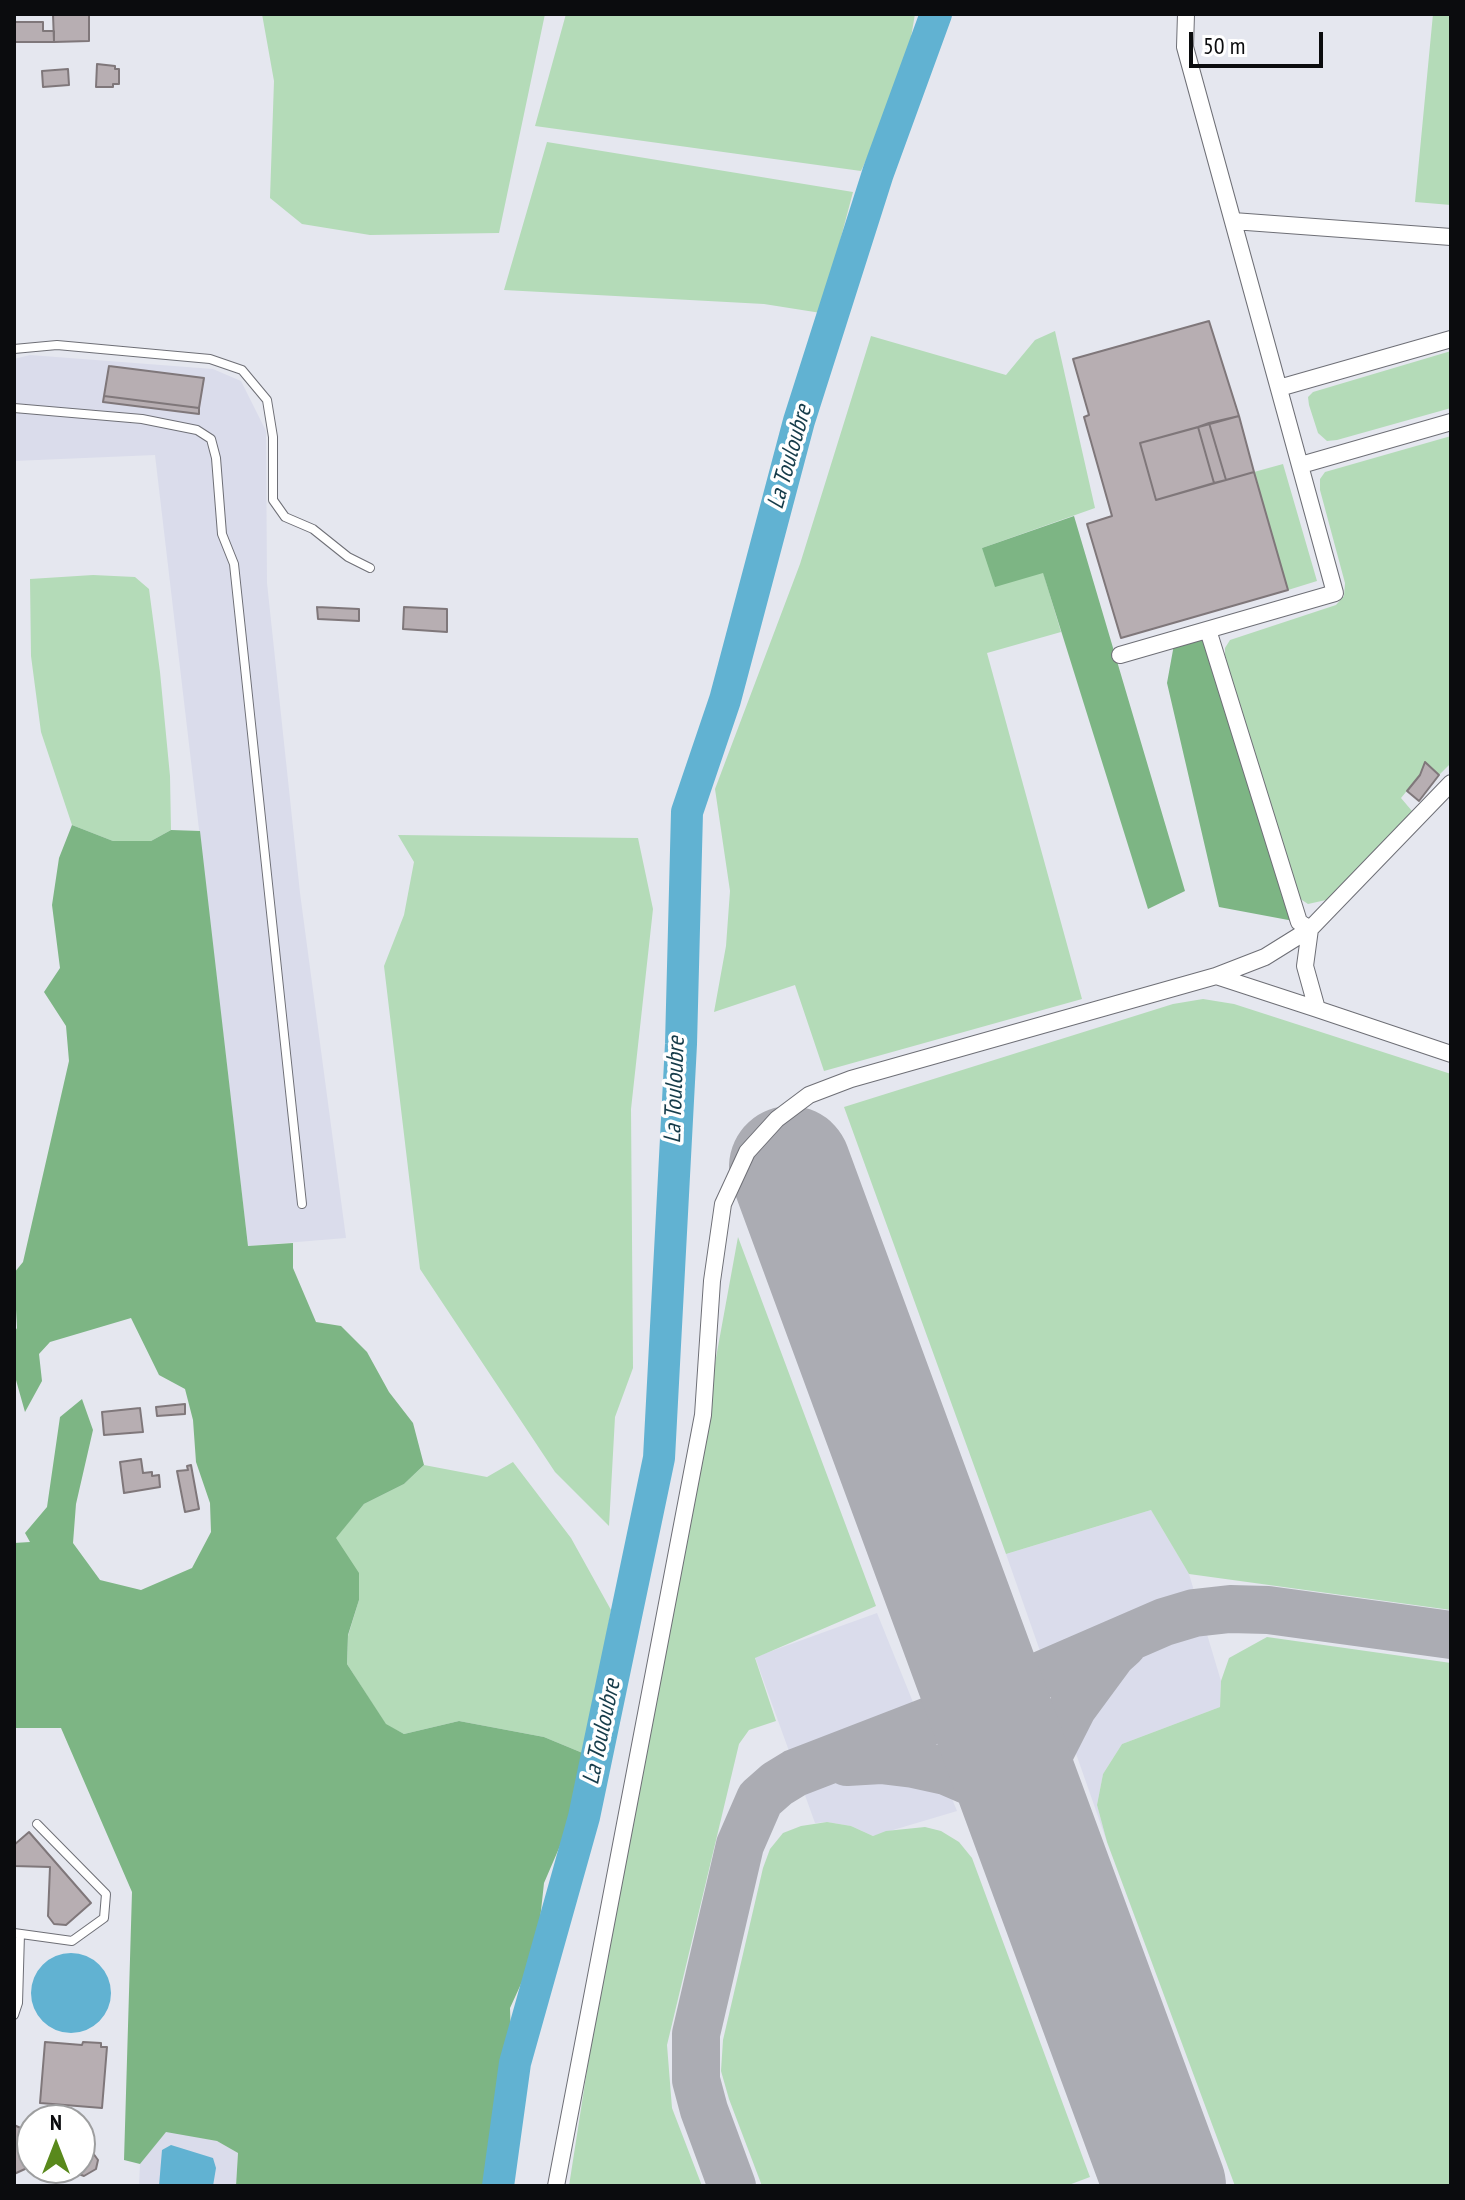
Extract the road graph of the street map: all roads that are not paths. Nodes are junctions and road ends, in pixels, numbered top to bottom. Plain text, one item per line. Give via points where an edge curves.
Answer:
1 (1186, 14) edge
2 (1233, 221) junction
3 (1451, 237) edge
4 (1451, 339) edge
5 (14, 349) edge
6 (1279, 388) junction
7 (14, 408) edge
8 (1451, 422) edge
9 (1301, 465) junction
10 (370, 568) dead end
11 (1208, 630) junction
12 (1120, 655) dead end
13 (1451, 783) edge
14 (1310, 929) junction
15 (1216, 976) junction
16 (1317, 1009) junction
17 (1451, 1054) edge
18 (302, 1204) dead end
19 (37, 1824) dead end
20 (17, 1934) edge
21 (14, 2015) edge
22 (556, 2186) edge

1 - 2 street via 1185,47
2 - 3 street
2 - 6 street
4 - 6 street
5 - 10 lane via 72,346 210,359 242,370 267,400 273,500 285,517 313,529
6 - 9 street
7 - 18 lane via 142,419 197,430 211,439 222,534 234,564
8 - 9 street
9 - 11 street via 1335,593
11 - 12 street
11 - 14 street via 1299,922
13 - 14 street
14 - 15 street via 1265,957
14 - 16 street via 1305,966
15 - 16 street
15 - 22 street via 851,1079 809,1095 747,1152 723,1204 703,1415
16 - 17 street
19 - 20 lane via 106,1894 104,1918 72,1941
20 - 21 lane

